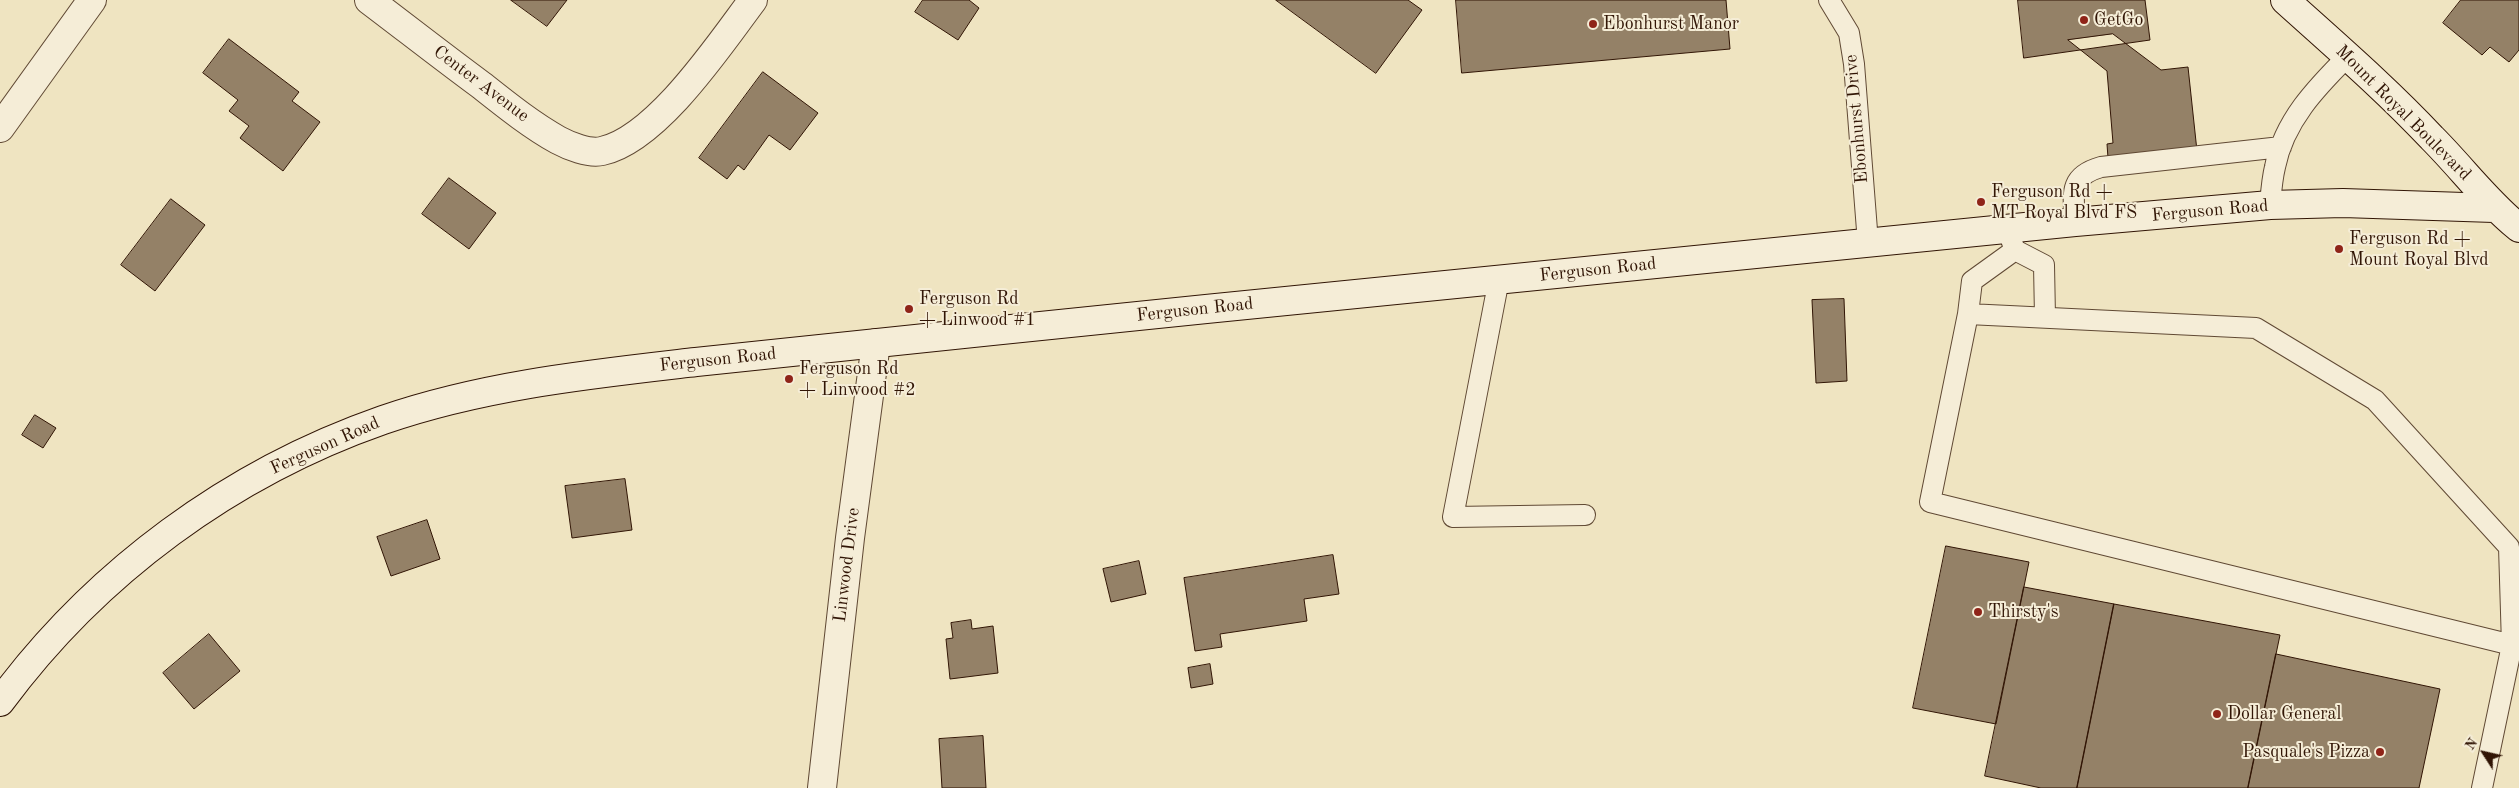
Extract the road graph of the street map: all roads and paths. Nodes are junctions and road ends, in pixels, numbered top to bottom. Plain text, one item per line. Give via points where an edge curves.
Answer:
1 (92, 0) edge
2 (369, 0) edge
3 (752, 0) edge
4 (1829, 0) edge
5 (2285, 0) edge
6 (2348, 56) junction
7 (0, 128) edge
8 (2281, 147) junction
9 (2270, 205) junction
10 (2494, 208) junction
11 (2075, 222) junction
12 (2519, 228) edge
13 (2011, 239) junction
14 (1868, 243) junction
15 (1500, 280) junction
16 (1968, 314) junction
17 (2045, 317) junction
18 (876, 343) junction
19 (1585, 514) dead end
20 (2516, 646) edge
21 (0, 702) edge
22 (822, 788) edge
23 (2482, 788) edge

1 - 7 street
2 - 3 street, Center Avenue via 505,104 558,140 600,151 620,144 648,125 723,40
4 - 14 lane, Ebonhurst Drive via 1849,33 1854,64
5 - 6 street, Mount Royal Boulevard
6 - 8 lane via 2314,90 2285,133
6 - 10 street, Mount Royal Boulevard via 2433,138
8 - 9 lane
8 - 11 lane via 2088,171 2079,178 2075,188
9 - 10 street, Ferguson Road via 2343,203
9 - 11 street, Ferguson Road
10 - 12 street, Mount Royal Boulevard
11 - 13 street, Ferguson Road
13 - 14 street, Ferguson Road
13 - 16 lane via 1972,280
13 - 17 lane via 2044,264
14 - 15 street, Ferguson Road
15 - 18 street, Ferguson Road
15 - 19 lane via 1453,517
16 - 17 lane
16 - 20 lane via 1930,502
17 - 20 lane via 2256,328 2375,400 2509,547
18 - 21 street, Ferguson Road via 545,381 457,398 384,419 308,450 227,492 117,574 63,627
18 - 22 street, Linwood Drive via 851,528
20 - 23 lane

